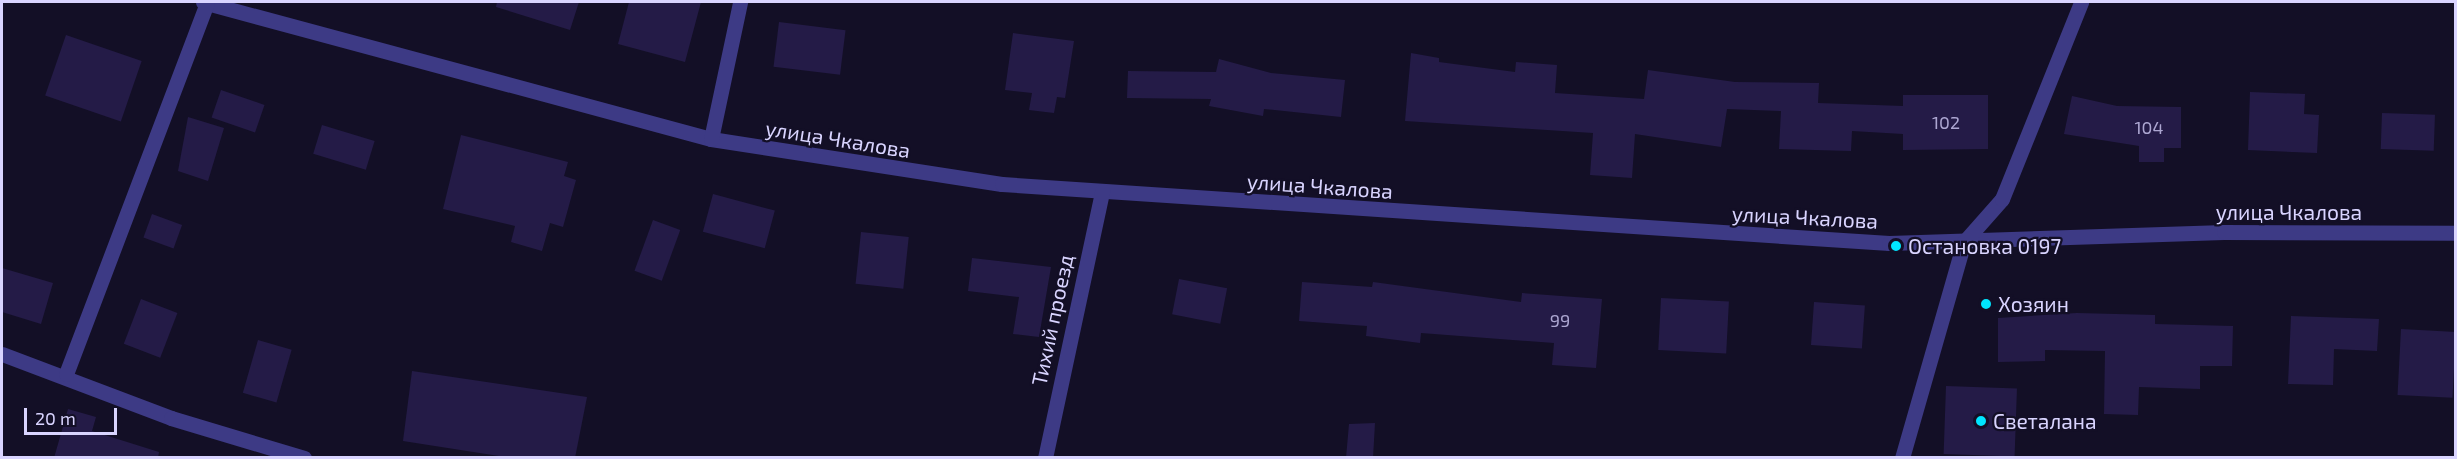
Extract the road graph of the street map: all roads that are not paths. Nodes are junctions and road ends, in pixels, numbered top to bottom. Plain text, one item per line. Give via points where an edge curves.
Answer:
1 (205, 2) edge
2 (740, 2) edge
3 (2080, 2) edge
4 (711, 140) junction
5 (1102, 191) junction
6 (2456, 233) edge
7 (1964, 242) junction
8 (2, 354) edge
9 (66, 375) junction
10 (304, 458) edge
11 (1046, 458) edge
12 (1902, 458) edge

1 - 4 street, улица Чкалова
1 - 9 street
2 - 4 street
3 - 7 street via 2002,199
4 - 5 street, улица Чкалова via 905,172
5 - 7 street, улица Чкалова via 1798,239
5 - 11 street, Тихий проезд
6 - 7 street, улица Чкалова via 2224,232
7 - 12 street
8 - 9 street
9 - 10 street via 171,418

